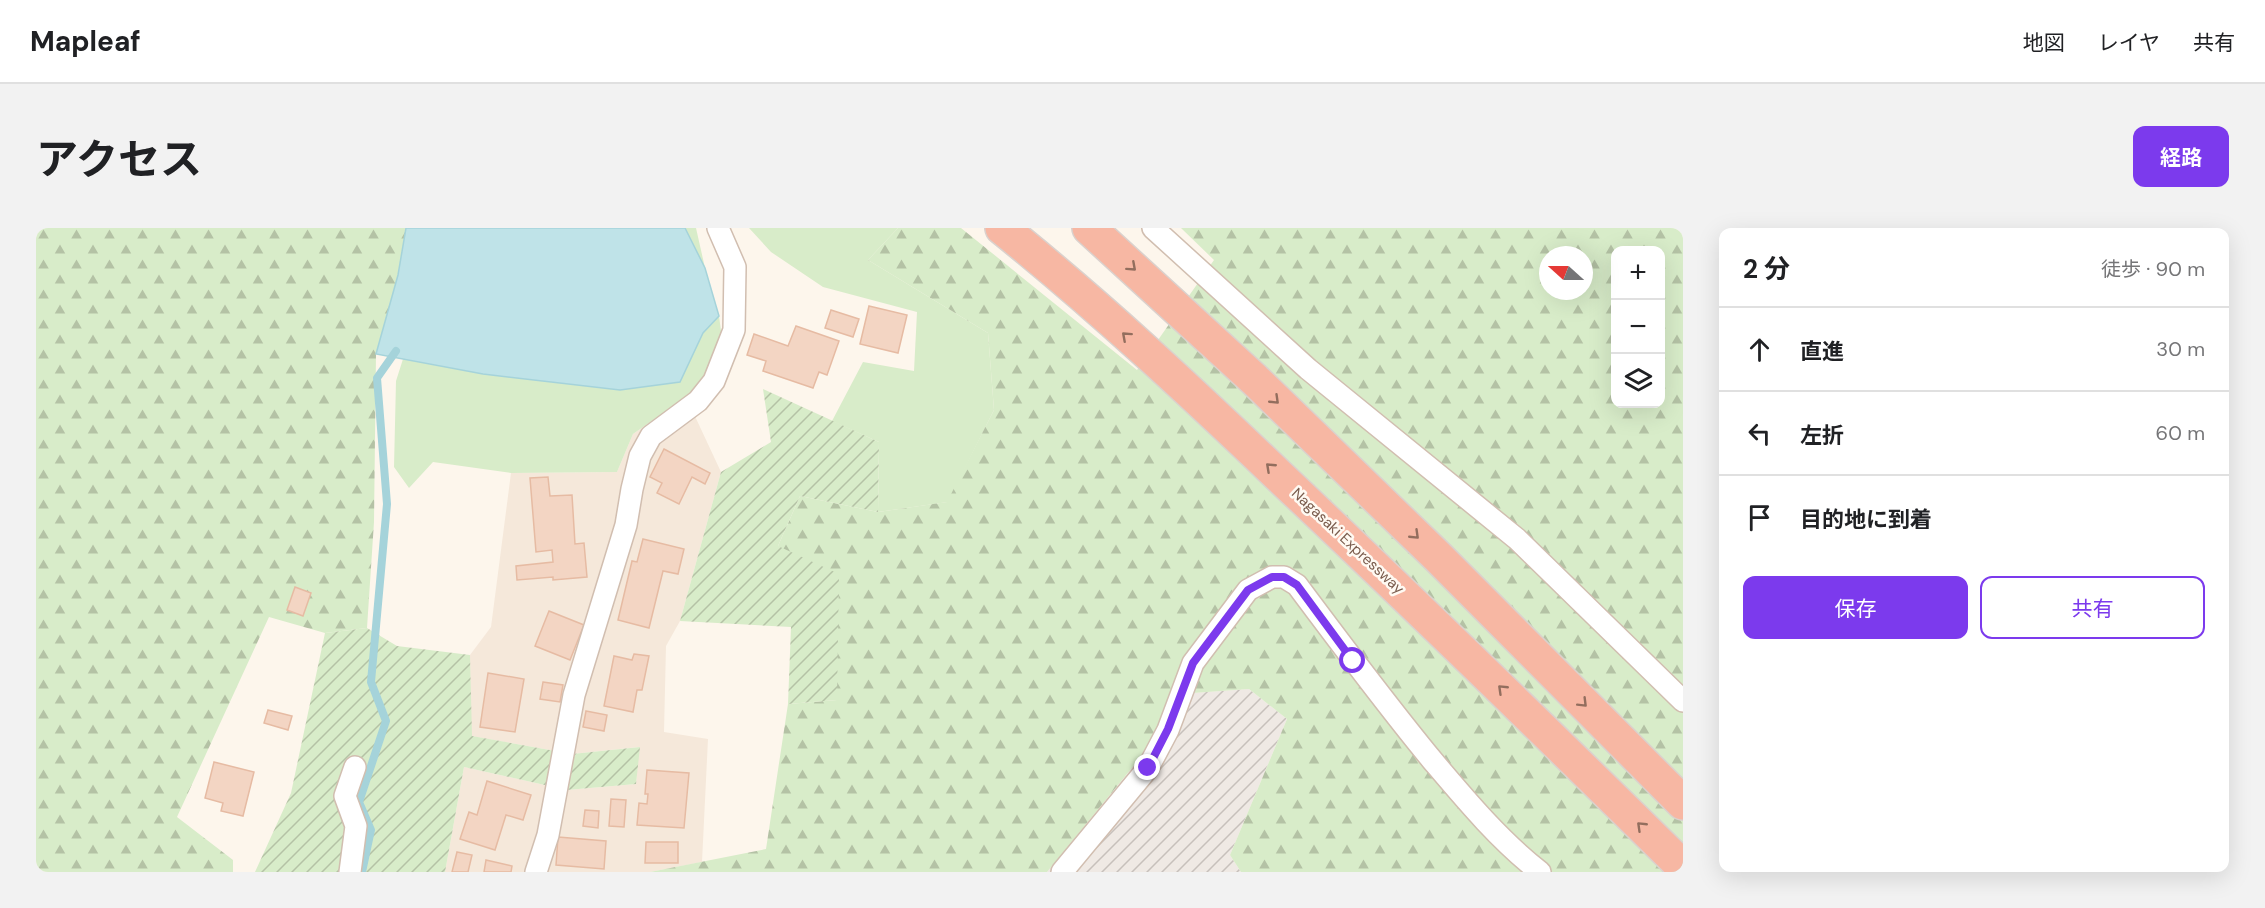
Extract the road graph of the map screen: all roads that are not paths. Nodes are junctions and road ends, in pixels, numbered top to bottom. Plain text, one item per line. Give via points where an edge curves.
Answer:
1 (718, 228) edge
2 (1002, 228) edge
3 (1089, 228) edge
4 (1153, 228) edge
5 (1683, 701) edge
6 (355, 767) dead end
7 (1683, 803) edge
8 (1683, 867) edge
9 (350, 872) edge
10 (536, 872) edge
11 (1062, 872) edge
12 (1540, 872) edge

1 - 10 street via 735,267 734,330 714,381 698,401 651,436 640,456 626,525 574,695 548,835
8 -> 2 highway, Nagasaki Expressway via 1405,594 1231,430
3 -> 7 highway via 1255,380
4 - 5 street via 1308,369 1517,538
6 - 9 street via 345,796 356,826
11 - 12 street via 1148,768 1168,729 1193,663 1248,590 1272,577 1284,577 1297,585 1381,698 1464,799

